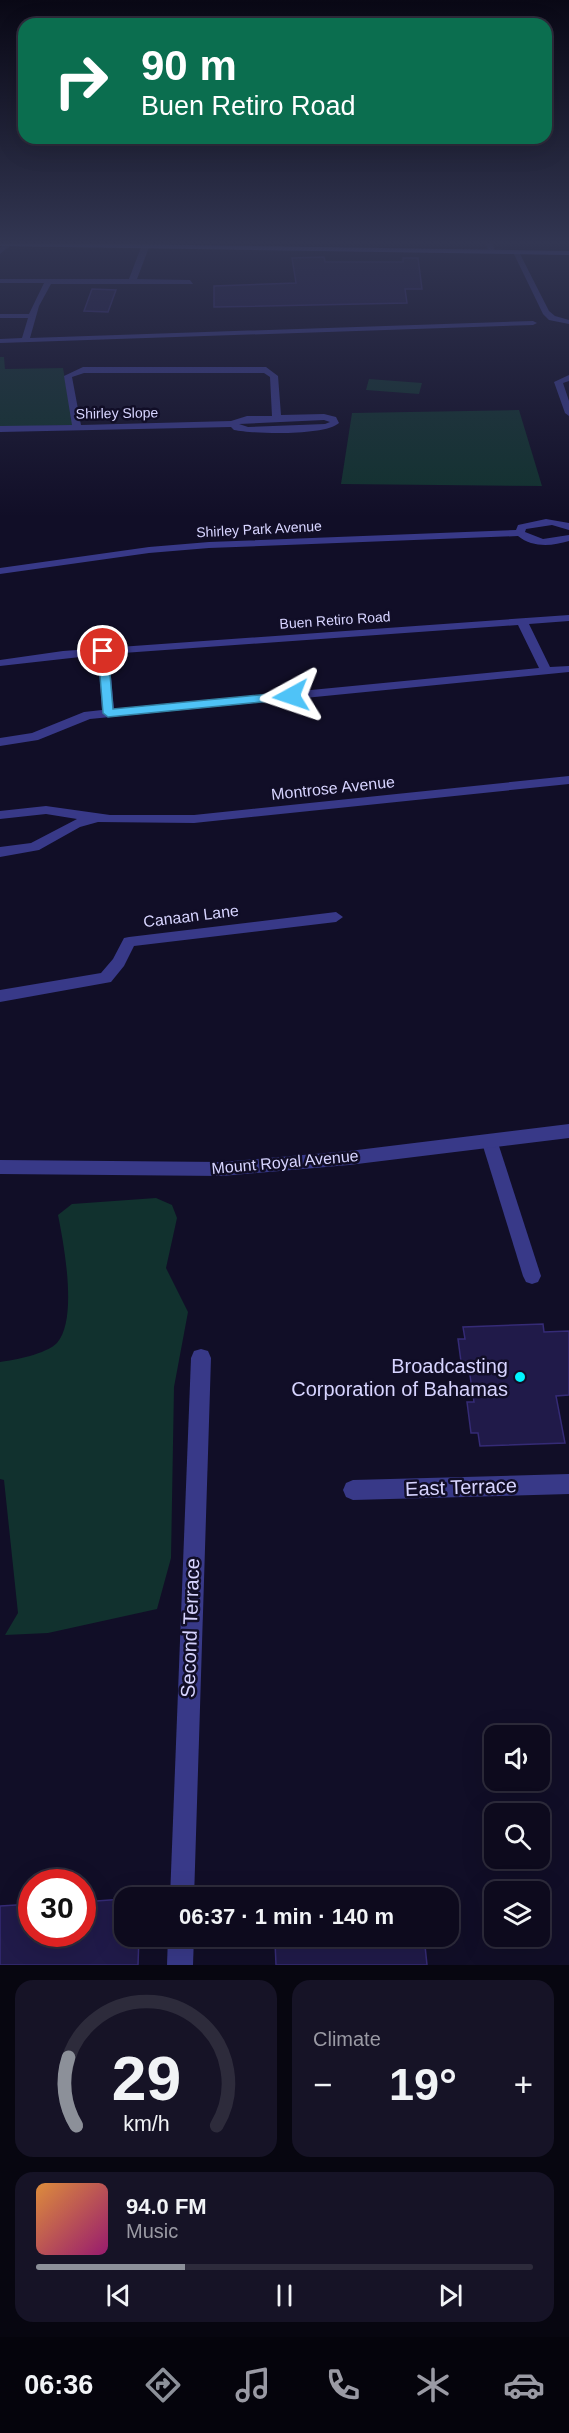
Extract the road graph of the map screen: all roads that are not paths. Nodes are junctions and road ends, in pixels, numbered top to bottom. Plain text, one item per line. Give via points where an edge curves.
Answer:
1 (27, 334) edge
2 (231, 334) edge
3 (0, 341) edge
4 (25, 341) junction
5 (569, 378) edge
6 (569, 413) edge
7 (277, 418) junction
8 (234, 424) junction
9 (77, 427) junction
10 (0, 429) edge
11 (569, 527) edge
12 (520, 533) junction
13 (569, 538) edge
14 (0, 571) edge
15 (569, 618) edge
16 (522, 622) junction
17 (103, 651) junction
18 (0, 663) edge
19 (569, 669) edge
20 (547, 672) junction
21 (108, 713) junction
22 (0, 742) edge
23 (569, 780) edge
24 (0, 815) edge
25 (99, 817) junction
26 (0, 852) edge
27 (336, 917) dead end
28 (0, 996) edge
29 (569, 1131) edge
30 (490, 1143) junction
31 (0, 1167) edge
32 (532, 1276) dead end
33 (201, 1358) dead end
34 (569, 1484) edge
35 (353, 1490) dead end
36 (182, 1887) edge
37 (181, 1947) edge
38 (180, 1965) edge

1 - 4 street
2 - 4 street
3 - 4 street
5 - 6 street via 558,382
7 - 8 street, Shirley Slope via 241,419
7 - 8 street, Shirley Slope via 324,417 335,423 327,427 248,430
7 - 9 street via 274,376 266,370 83,370 68,376
8 - 9 street, Shirley Slope
9 - 10 street, Shirley Slope
11 - 12 street, Shirley Park Avenue via 540,522 522,527
12 - 13 street, Shirley Park Avenue via 535,541
12 - 14 street, Shirley Park Avenue via 209,545
15 - 16 street, Buen Retiro Road
16 - 17 street, Buen Retiro Road
16 - 20 street
17 - 18 street, Buen Retiro Road
17 - 21 street
19 - 20 street
20 - 21 street
21 - 22 street via 88,715 34,737
23 - 25 street, Montrose Avenue via 194,819
24 - 25 street, Montrose Avenue via 46,810
25 - 26 street via 75,824 34,847
27 - 28 street, Canaan Lane via 141,939 129,942 106,978
29 - 30 street, Mount Royal Avenue
30 - 31 street, Mount Royal Avenue via 222,1169
30 - 32 street
33 - 36 street, Second Terrace
34 - 35 street, East Terrace
37 - 38 street

